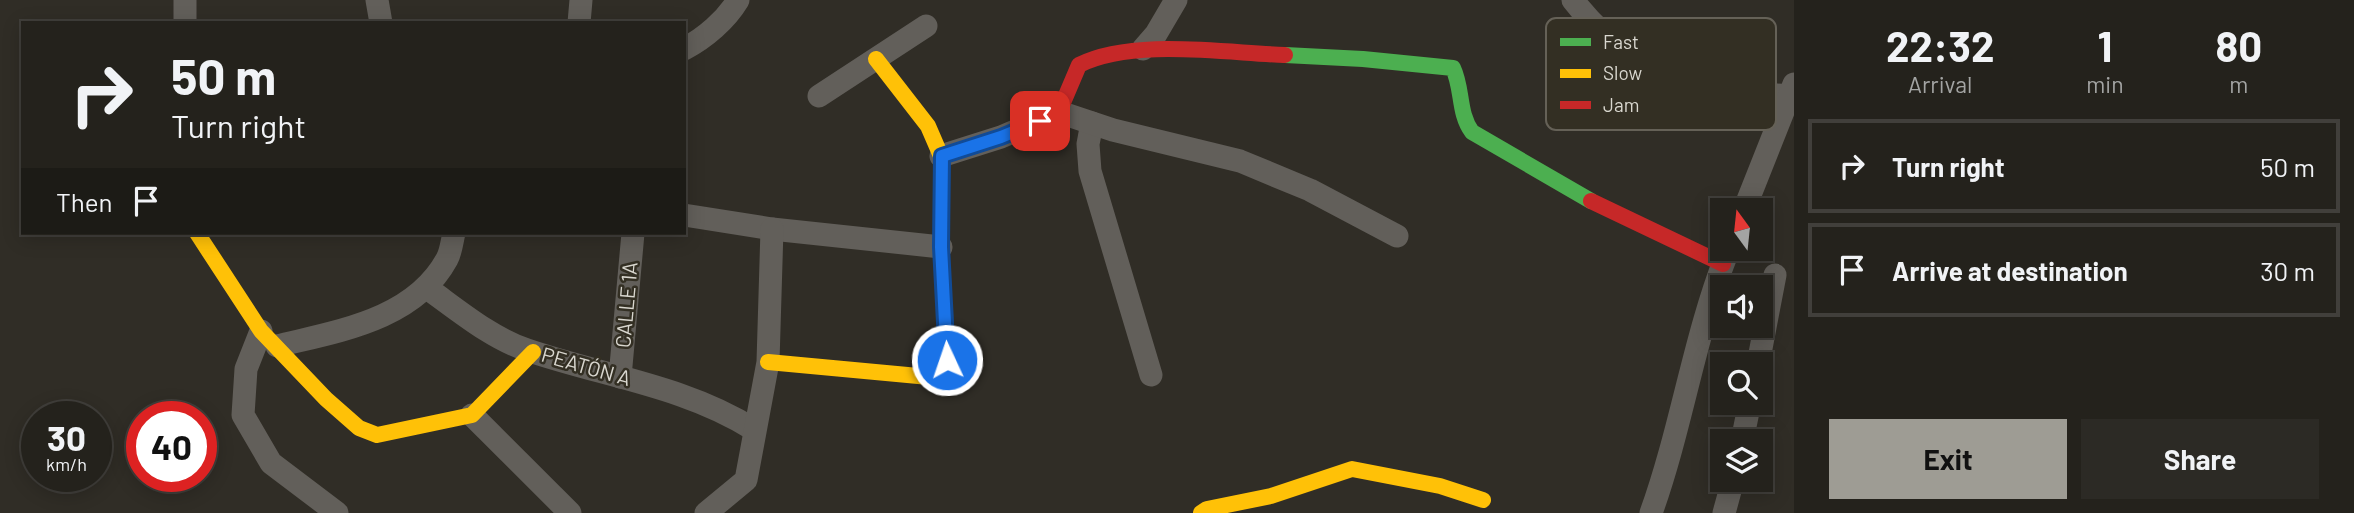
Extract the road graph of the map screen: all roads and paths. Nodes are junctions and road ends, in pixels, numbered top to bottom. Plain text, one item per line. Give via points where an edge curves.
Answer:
1 (185, 0) edge
2 (377, 0) edge
3 (581, 0) edge
4 (738, 0) edge
5 (1176, 0) edge
6 (1573, 0) edge
7 (1589, 18) edge
8 (185, 21) edge
9 (381, 21) edge
10 (579, 21) edge
11 (926, 26) dead end
12 (686, 48) edge
13 (1143, 49) junction
14 (876, 59) junction
15 (1792, 90) edge
16 (819, 96) dead end
17 (1059, 112) junction
18 (1092, 123) junction
19 (942, 156) junction
20 (1749, 198) edge
21 (686, 215) edge
22 (772, 229) junction
23 (198, 235) edge
24 (454, 235) edge
25 (633, 235) edge
26 (1397, 236) dead end
27 (941, 247) junction
28 (1710, 250) edge
29 (1724, 261) edge
30 (1775, 275) dead end
31 (427, 288) junction
32 (269, 338) junction
33 (533, 352) junction
34 (1760, 352) edge
35 (768, 362) junction
36 (1151, 375) dead end
37 (620, 377) junction
38 (472, 415) junction
39 (753, 429) junction
40 (1729, 492) edge
41 (1483, 500) dead end
42 (337, 513) edge
43 (570, 513) edge
44 (706, 513) edge
45 (1202, 513) edge
46 (1651, 513) edge
47 (1724, 513) edge

1 - 8 street
2 - 9 street
3 - 10 street
4 - 12 street
5 - 13 street
6 - 7 street
11 - 14 street
13 - 17 street via 1079,65
13 - 28 street via 1453,68 1460,79 1463,122 1472,132 1603,208
14 - 16 street
14 - 19 street via 928,126
15 - 20 street
17 - 18 street
17 - 19 street
18 - 26 street via 1240,161 1310,190
18 - 36 street via 1087,144 1090,171
19 - 27 street
21 - 22 street
22 - 27 street
22 - 35 street
23 - 32 street
24 - 31 street via 449,257
25 - 37 street, CALLE 1A
27 - 35 street via 947,360 942,372 929,377
29 - 46 street
30 - 34 street
31 - 32 street via 387,314 339,331
31 - 33 street, PEATÓN A via 477,323
32 - 38 street via 334,407 359,428 377,435
32 - 42 street via 246,369 243,415 271,463
33 - 37 street, PEATÓN A
33 - 38 street
35 - 39 street
37 - 39 street, PEATÓN A via 726,412
38 - 43 street
39 - 44 street via 746,480
40 - 47 street
41 - 45 street via 1440,486 1352,469

